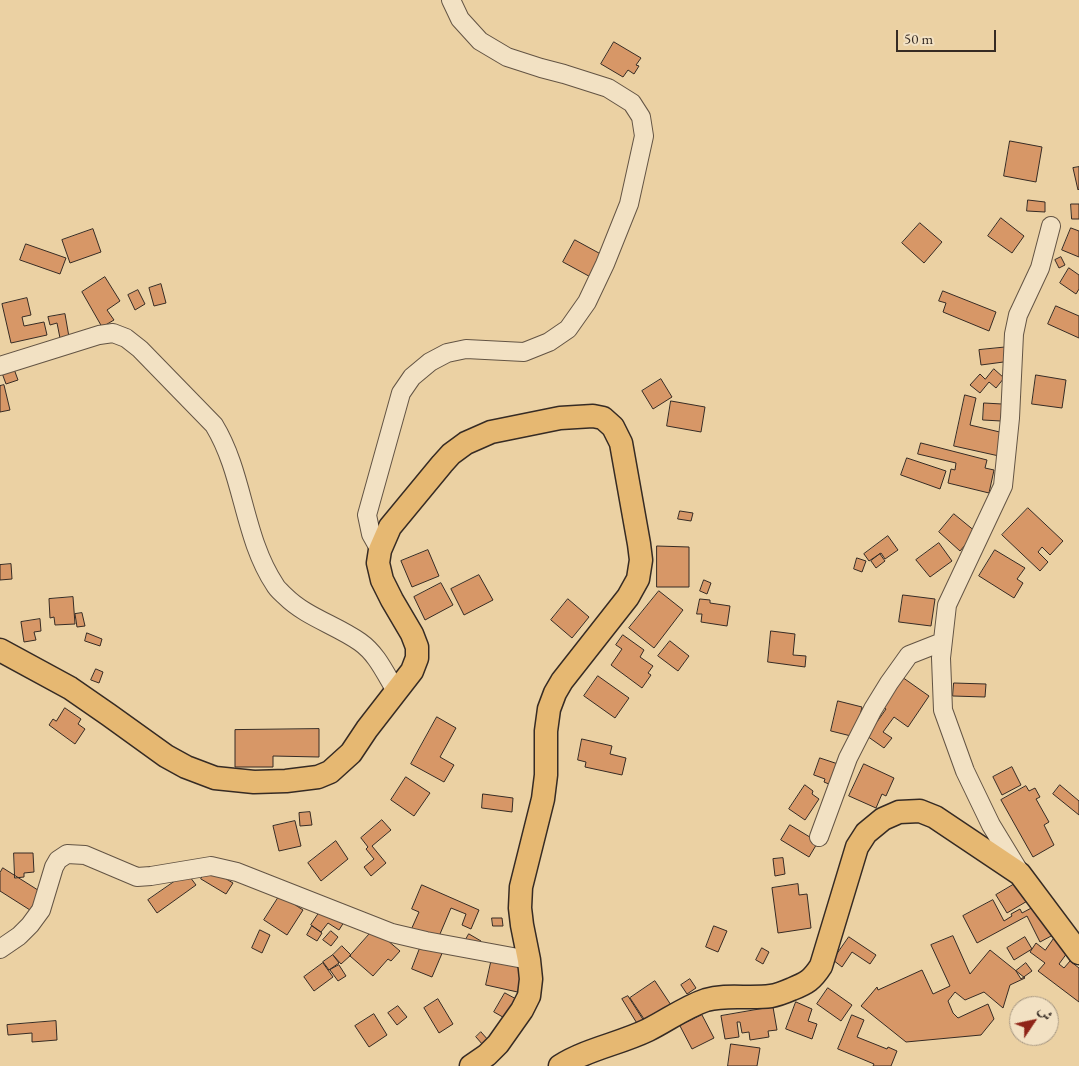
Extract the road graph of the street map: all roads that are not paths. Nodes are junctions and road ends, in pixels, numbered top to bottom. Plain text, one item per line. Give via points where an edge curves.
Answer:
1 (451, 0) edge
2 (1051, 226) dead end
3 (0, 366) edge
4 (380, 550) junction
5 (942, 642) junction
6 (0, 650) edge
7 (396, 690) junction
8 (819, 837) dead end
9 (1020, 874) junction
10 (0, 948) edge
11 (1079, 953) edge
12 (529, 960) junction
13 (471, 1066) edge
14 (560, 1066) edge

1 - 4 street via 460,19 480,41 507,56 608,88 632,103 641,117 644,136 629,204 587,302 568,329 524,352 466,349 447,352 412,377 401,393 368,515 371,534
2 - 5 street via 1040,268 1018,315 1014,334 1003,486 947,605
3 - 7 street via 114,333 140,349 214,425 221,437 255,542 275,587 295,606 360,642 374,655
4 - 7 main road via 378,563 382,580 417,647 412,671
4 - 12 main road via 390,527 451,454 466,443 492,432 560,418 593,416 603,418 613,427 621,443 639,544 638,579 628,597 562,681 549,709 546,775 521,888 520,908
5 - 8 street via 909,655 889,683 848,758
5 - 9 street via 943,710 965,771 991,825
6 - 7 main road via 70,688 186,767 216,778 254,782 318,777 330,772 352,753
9 - 11 main road
9 - 14 main road via 935,817 920,810 899,812 883,819 866,833 857,847 821,966 805,984 772,996 708,1000 649,1030
10 - 12 street via 19,936 41,910 54,867 67,854 85,855 137,876 211,866 237,872 392,933
12 - 13 main road via 529,996 522,1010 498,1044

